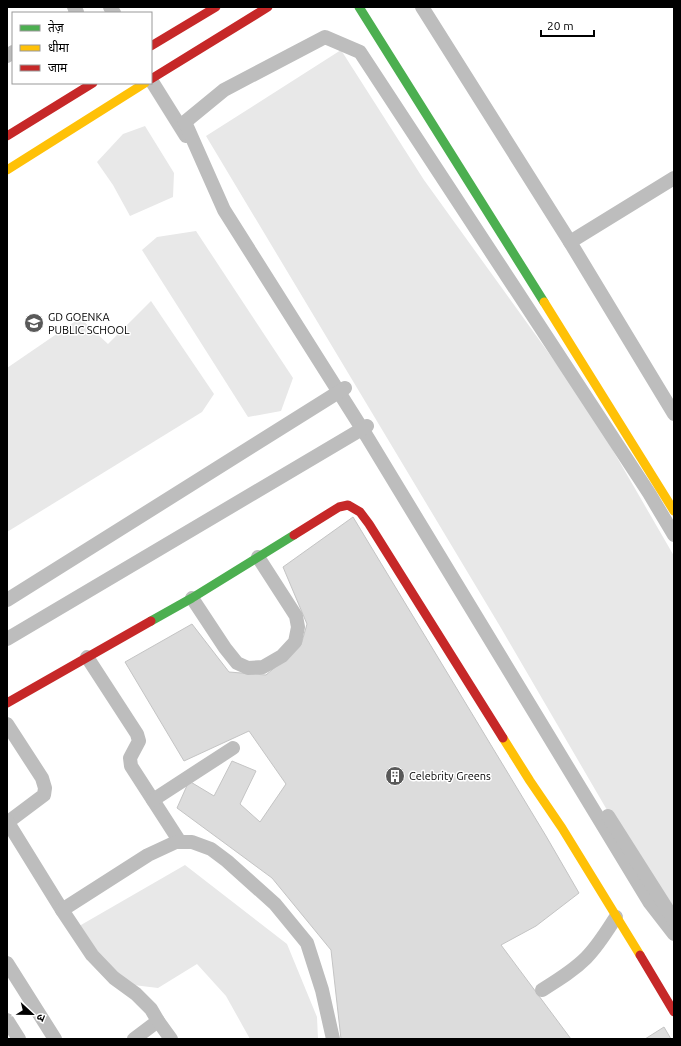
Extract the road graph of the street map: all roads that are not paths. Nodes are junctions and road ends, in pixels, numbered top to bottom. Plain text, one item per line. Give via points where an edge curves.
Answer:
1 (216, 7) edge
2 (268, 7) edge
3 (360, 7) edge
4 (422, 7) edge
5 (152, 45) edge
6 (152, 79) edge
7 (152, 82) edge
8 (91, 84) edge
9 (143, 84) edge
10 (7, 136) edge
11 (7, 170) edge
12 (674, 178) edge
13 (570, 242) junction
14 (345, 388) junction
15 (674, 414) edge
16 (367, 426) junction
17 (674, 511) edge
18 (674, 535) edge
19 (258, 557) junction
20 (192, 598) junction
21 (7, 600) edge
22 (7, 640) edge
23 (88, 657) junction
24 (7, 703) edge
25 (7, 724) edge
26 (234, 748) dead end
27 (153, 800) junction
28 (8, 822) edge
29 (180, 842) junction
30 (62, 910) junction
31 (616, 917) junction
32 (674, 920) edge
33 (674, 934) edge
34 (7, 963) edge
35 (542, 990) dead end
36 (674, 1012) edge
37 (7, 1020) edge
38 (158, 1021) junction
39 (19, 1039) edge
40 (54, 1039) edge
41 (134, 1039) edge
42 (171, 1039) edge
43 (333, 1039) edge

1 - 5 street
2 - 6 street
3 - 17 street
4 - 13 street
7 - 14 street
8 - 10 street
9 - 11 street
12 - 13 street
13 - 15 street
14 - 16 street
14 - 21 street
16 - 22 street
16 - 32 street
18 - 33 street via 360,52 325,37 224,90 185,122 224,210 366,435 650,903
19 - 20 street
19 - 20 street via 296,616 298,627 295,642 282,656 263,667 248,668 237,663
19 - 31 street via 339,507 348,505 360,512
20 - 23 street
23 - 24 street
23 - 27 street via 136,734 139,741 130,758 131,766
25 - 28 street via 42,778 45,788 44,796
26 - 27 street
27 - 29 street
28 - 30 street
29 - 30 street via 148,855
29 - 43 street via 192,842 211,849 227,861 275,904 307,943 322,990
30 - 38 street via 92,955 114,978 151,1009
31 - 35 street via 586,957 566,975
31 - 36 street
34 - 40 street
37 - 39 street
38 - 41 street
38 - 42 street

